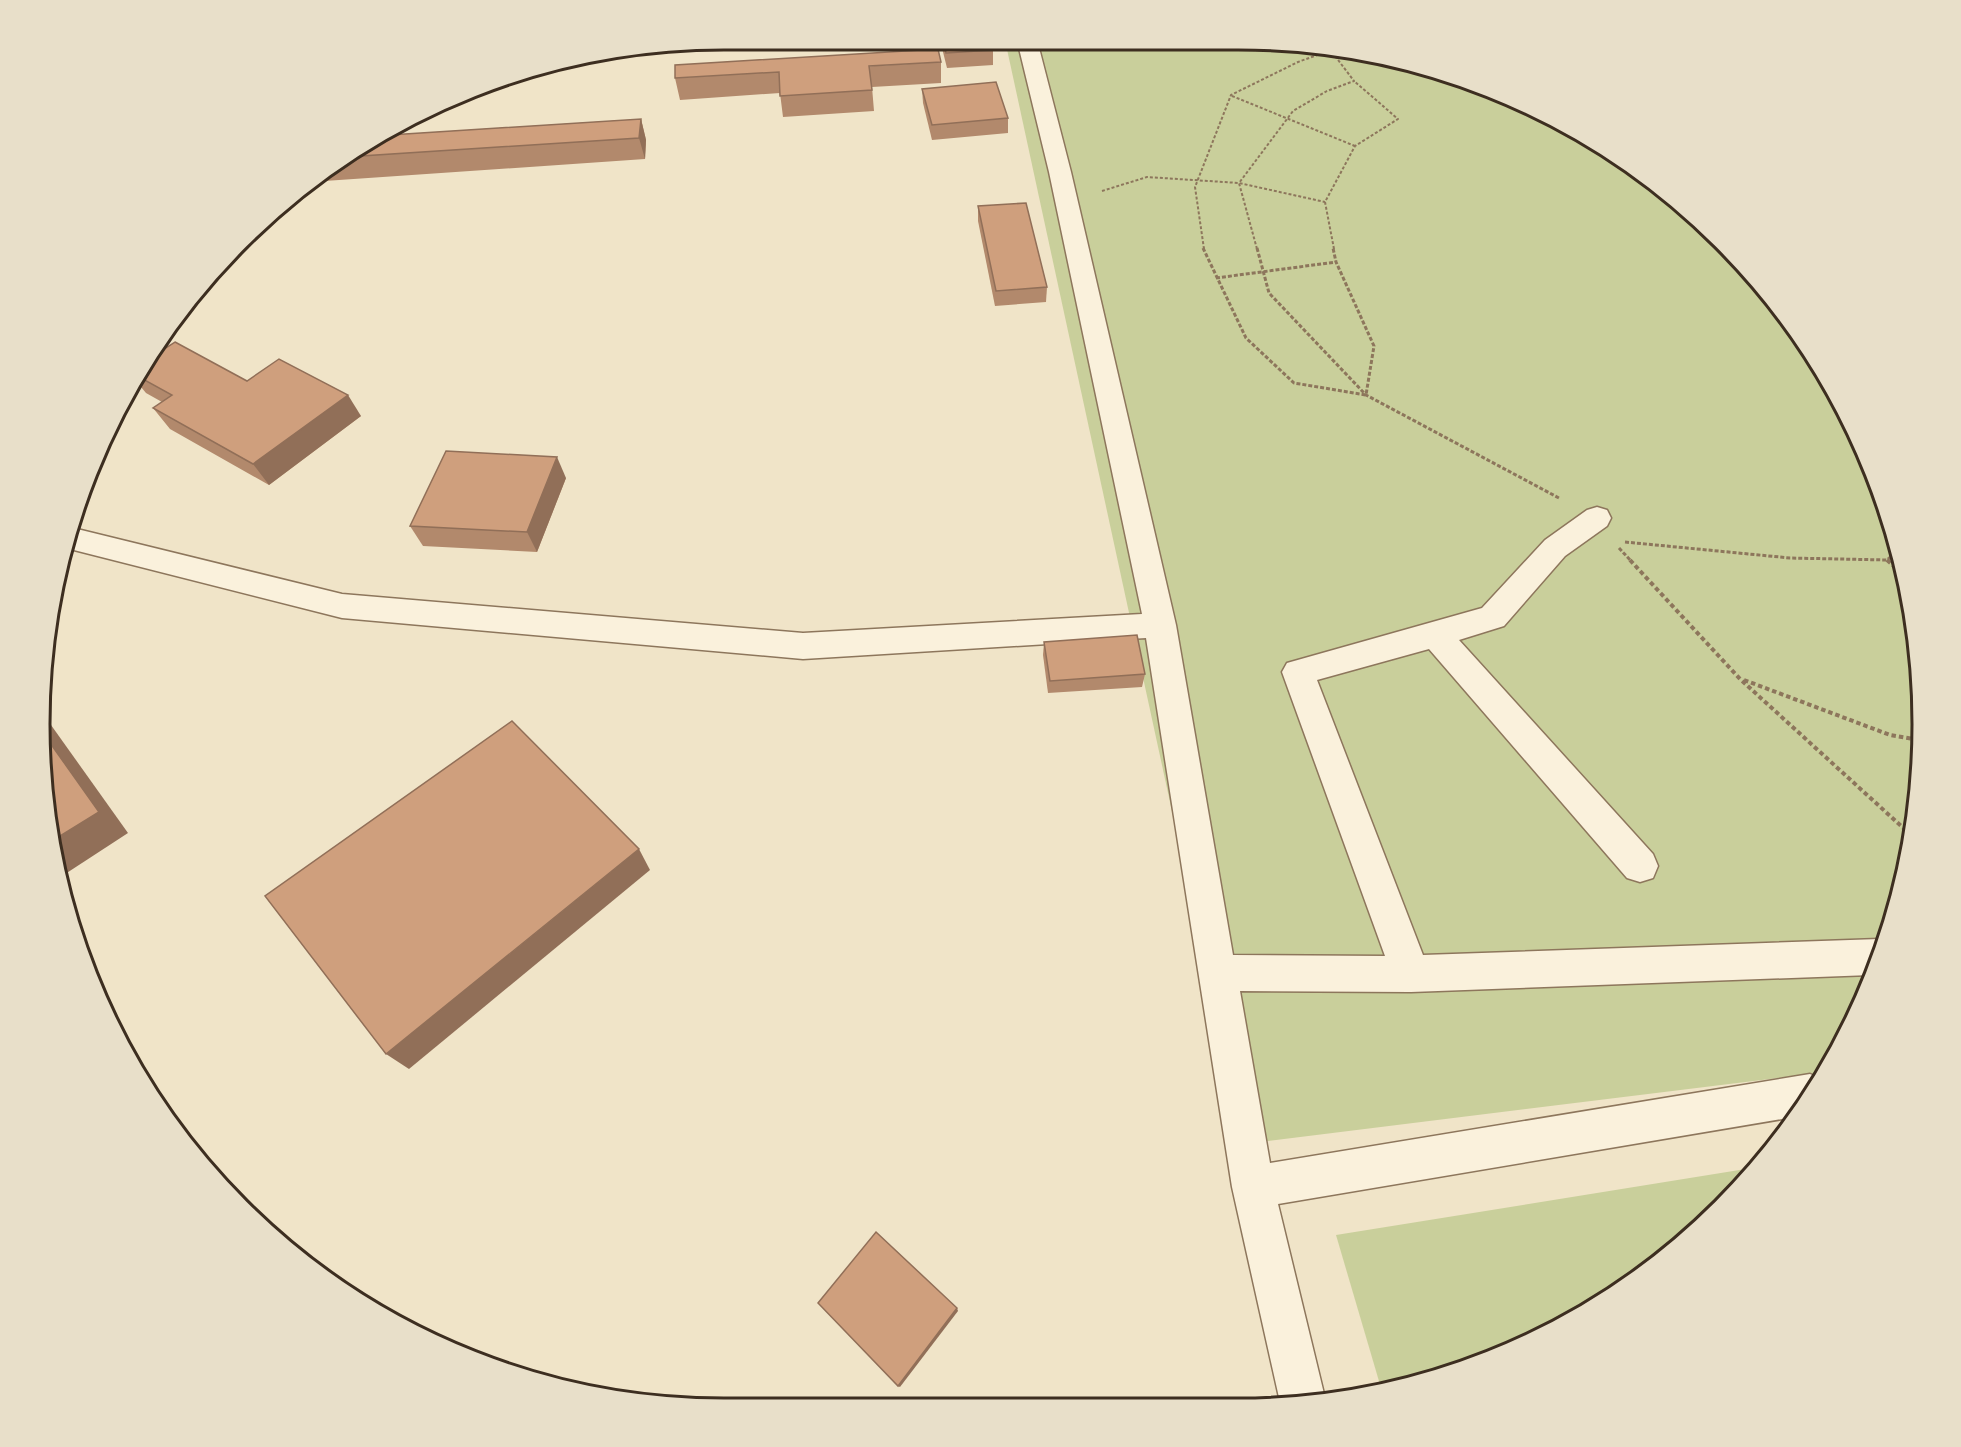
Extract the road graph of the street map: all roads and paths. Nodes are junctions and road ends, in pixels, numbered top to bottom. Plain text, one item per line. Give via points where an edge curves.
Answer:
1 (1030, 50) edge
2 (1317, 54) edge
3 (1336, 57) edge
4 (1354, 81) junction
5 (1231, 95) junction
6 (1288, 118) junction
7 (1355, 146) junction
8 (1197, 181) junction
9 (1239, 183) junction
10 (1098, 192) dead end
11 (1325, 202) junction
12 (1336, 262) junction
13 (1264, 272) junction
14 (1216, 278) junction
15 (1366, 395) junction
16 (1605, 530) junction
17 (75, 539) edge
18 (1891, 557) edge
19 (1887, 560) junction
20 (1893, 565) edge
21 (1160, 625) junction
22 (1436, 635) junction
23 (1740, 679) junction
24 (1911, 739) edge
25 (1903, 828) edge
26 (1640, 866) dead end
27 (1869, 957) edge
28 (1218, 973) junction
29 (1411, 974) junction
30 (1799, 1096) edge
31 (1253, 1187) junction
32 (1301, 1394) edge

1 - 21 street
2 - 5 path
3 - 4 path
4 - 6 path via 1327,91
4 - 7 path via 1398,119
5 - 6 path
5 - 8 path
6 - 7 path
6 - 9 path
7 - 11 path
8 - 9 path
8 - 10 path via 1147,177
8 - 14 path via 1204,252
9 - 11 path
9 - 13 path
11 - 12 path
12 - 13 path
12 - 15 path via 1374,346
13 - 14 path
13 - 15 path via 1269,293
14 - 15 path via 1246,338 1294,383
15 - 16 path
16 - 19 path via 1791,558
16 - 22 street via 1555,548 1493,617
16 - 23 path
17 - 21 street via 342,606 803,646
18 - 19 path
19 - 20 path
21 - 28 street
22 - 26 street
22 - 29 street via 1298,672
23 - 24 path via 1890,735
23 - 25 path
27 - 29 street
28 - 29 street
28 - 31 street
30 - 31 street
31 - 32 street

